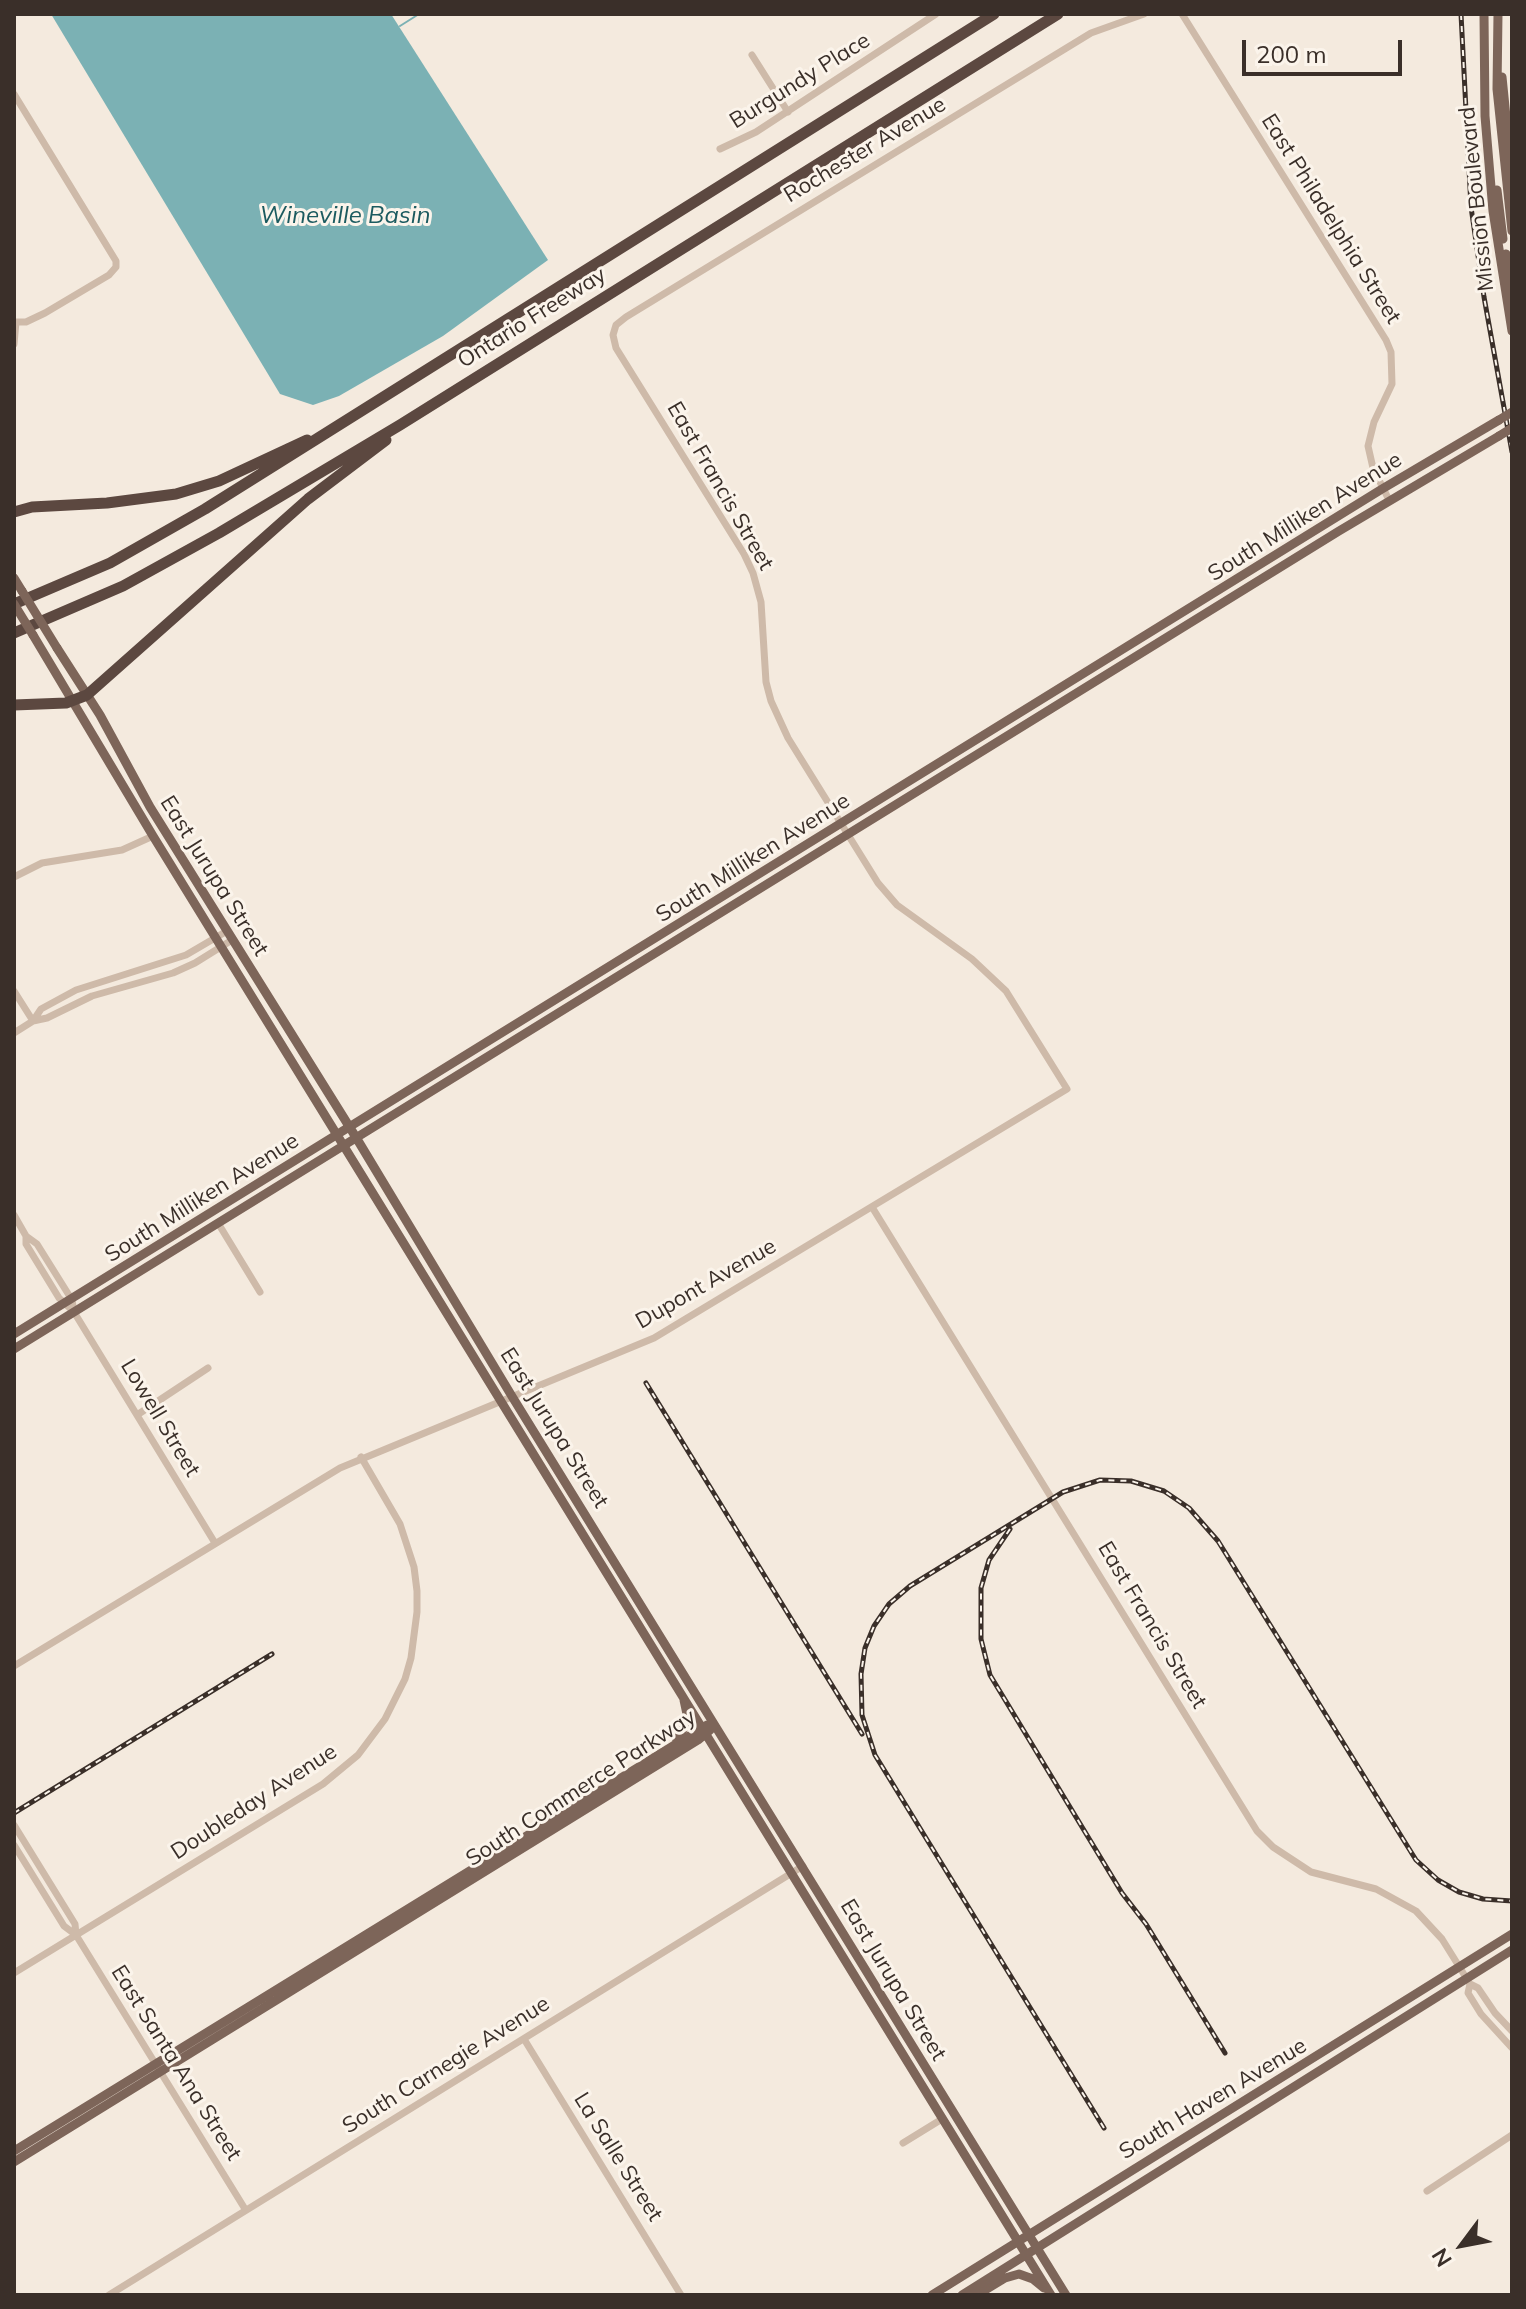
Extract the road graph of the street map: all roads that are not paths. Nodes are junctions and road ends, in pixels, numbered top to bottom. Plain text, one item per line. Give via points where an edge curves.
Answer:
1 (936, 14) edge
2 (994, 14) edge
3 (1058, 14) edge
4 (1144, 14) edge
5 (1182, 14) edge
6 (1484, 14) edge
7 (1498, 14) edge
8 (752, 55) dead end
9 (1484, 88) junction
10 (14, 94) edge
11 (788, 112) junction
12 (720, 149) dead end
13 (1512, 177) edge
14 (1512, 231) edge
15 (1512, 292) edge
16 (15, 322) edge
17 (613, 331) joint
18 (1512, 331) edge
19 (14, 344) edge
20 (1512, 412) edge
21 (400, 425) junction
22 (334, 430) junction
23 (1512, 431) edge
24 (1382, 489) junction
25 (1389, 500) junction
26 (14, 512) edge
27 (14, 578) edge
28 (14, 604) edge
29 (14, 633) edge
30 (1143, 638) junction
31 (1149, 648) junction
32 (87, 695) junction
33 (74, 701) junction
34 (14, 705) edge
35 (842, 825) junction
36 (847, 835) junction
37 (153, 836) junction
38 (14, 877) edge
39 (229, 935) junction
40 (219, 942) junction
41 (14, 991) edge
42 (33, 1021) junction
43 (14, 1033) edge
44 (1067, 1089) joint
45 (350, 1128) junction
46 (338, 1135) junction
47 (357, 1139) junction
48 (345, 1147) junction
49 (872, 1207) junction
50 (14, 1215) edge
51 (218, 1223) junction
52 (260, 1292) dead end
53 (67, 1302) junction
54 (74, 1312) junction
55 (14, 1334) edge
56 (14, 1349) edge
57 (208, 1368) dead end
58 (513, 1398) junction
59 (502, 1401) junction
60 (137, 1415) junction
61 (361, 1457) junction
62 (215, 1543) junction
63 (14, 1666) edge
64 (682, 1692) junction
65 (714, 1724) junction
66 (705, 1730) junction
67 (669, 1747) junction
68 (14, 1825) edge
69 (14, 1845) edge
70 (803, 1866) junction
71 (791, 1873) junction
72 (1512, 1934) edge
73 (76, 1935) junction
74 (835, 1945) junction
75 (1512, 1950) edge
76 (1460, 1967) junction
77 (14, 1973) edge
78 (1468, 1981) junction
79 (878, 1989) junction
80 (881, 2020) junction
81 (1512, 2031) edge
82 (524, 2039) junction
83 (1512, 2048) edge
84 (157, 2067) junction
85 (927, 2069) junction
86 (942, 2119) junction
87 (1512, 2135) edge
88 (903, 2143) dead end
89 (14, 2151) edge
90 (14, 2162) edge
91 (1427, 2191) dead end
92 (245, 2209) junction
93 (1030, 2235) junction
94 (1020, 2241) junction
95 (1038, 2248) junction
96 (1028, 2254) junction
97 (109, 2295) edge
98 (681, 2295) edge
99 (932, 2295) edge
100 (962, 2295) edge
101 (977, 2295) edge
102 (1050, 2295) edge
103 (1066, 2295) edge

1 - 11 street, Burgundy Place
2 - 22 highway, Ontario Freeway
3 - 21 highway, Ontario Freeway
4 - 17 street, Rochester Avenue via 1091,33 626,317
5 - 24 street, East Philadelphia Street via 1386,340 1392,384 1368,446
6 - 9 main road, Mission Boulevard
7 - 13 main road, Mission Boulevard
7 - 14 main road via 1497,89
8 - 11 street
9 - 15 main road
9 - 18 main road, Mission Boulevard via 1493,211
10 - 16 street via 113,254 116,267 45,313
11 - 12 street, Burgundy Place
16 - 19 street
17 - 35 street, East Francis Street via 616,348 753,573 771,701
20 - 24 main road, South Milliken Avenue, bridge
21 - 29 highway, Ontario Freeway via 172,561
21 - 32 highway via 308,499
22 - 26 highway via 219,481 176,494
22 - 28 highway, Ontario Freeway via 158,537
23 - 25 main road, South Milliken Avenue, bridge
24 - 25 street, East Philadelphia Street
24 - 30 main road, South Milliken Avenue
25 - 31 main road, South Milliken Avenue
27 - 32 main road, East Jurupa Street, bridge
28 - 33 main road, East Jurupa Street, bridge
30 - 31 main road
30 - 35 main road, South Milliken Avenue
31 - 36 main road, South Milliken Avenue
32 - 33 highway
32 - 39 main road, East Jurupa Street
33 - 34 highway
33 - 37 main road, East Jurupa Street
35 - 36 street, East Francis Street
35 - 45 main road, South Milliken Avenue
36 - 44 street, East Francis Street via 897,905 972,959 1006,991
36 - 47 main road, South Milliken Avenue
37 - 38 street via 122,850 42,863
37 - 40 main road, East Jurupa Street
39 - 40 street
39 - 45 main road, East Jurupa Street
40 - 42 street via 76,990 41,1009
40 - 46 main road, East Jurupa Street
41 - 42 street
42 - 43 street
44 - 49 street, Dupont Avenue
45 - 46 main road, South Milliken Avenue
45 - 47 main road, East Jurupa Street
46 - 48 main road, East Jurupa Street
46 - 53 main road, South Milliken Avenue
47 - 48 main road, South Milliken Avenue
47 - 58 main road, East Jurupa Street
48 - 51 main road, South Milliken Avenue
48 - 59 main road, East Jurupa Street
49 - 58 street, Dupont Avenue via 653,1339
49 - 76 street, East Francis Street via 1257,1831 1311,1872 1376,1889 1416,1911
50 - 53 street, Lowell Street via 37,1244
51 - 52 street
51 - 54 main road, South Milliken Avenue
53 - 54 street, Lowell Street
53 - 55 main road, South Milliken Avenue
54 - 56 main road, South Milliken Avenue
54 - 60 street, Lowell Street
57 - 60 street
58 - 59 street, Dupont Avenue
58 - 65 main road, East Jurupa Street
59 - 61 street, Dupont Avenue
59 - 64 main road, East Jurupa Street
60 - 62 street, Lowell Street
61 - 62 street, Dupont Avenue
61 - 73 street, Doubleday Avenue via 400,1524 417,1591 411,1658 385,1719 358,1755 323,1784
62 - 63 street, Dupont Avenue
64 - 66 main road, East Jurupa Street
64 - 67 main road via 685,1727
65 - 66 main road, South Commerce Parkway
65 - 70 main road, East Jurupa Street
66 - 67 main road, South Commerce Parkway
66 - 71 main road, East Jurupa Street
66 - 84 main road, South Commerce Parkway
67 - 84 main road, South Commerce Parkway
68 - 73 street, East Santa Ana Street via 75,1924
69 - 73 street, East Santa Ana Street via 64,1926
70 - 71 street, South Carnegie Avenue
70 - 79 main road, East Jurupa Street
71 - 74 main road, East Jurupa Street
71 - 82 street, South Carnegie Avenue
72 - 76 main road, South Haven Avenue
73 - 77 street, Doubleday Avenue
73 - 84 street, East Santa Ana Street
74 - 79 main road via 846,1952 867,1987
74 - 80 main road, East Jurupa Street
75 - 78 main road, South Haven Avenue
76 - 78 street, East Francis Street
76 - 93 main road, South Haven Avenue
78 - 81 street, East Francis Street
78 - 83 street, East Francis Street via 1468,1993 1481,2014
78 - 95 main road, South Haven Avenue
79 - 85 main road, East Jurupa Street
80 - 85 main road via 892,2022 916,2061
80 - 86 main road, East Jurupa Street
82 - 92 street, South Carnegie Avenue
82 - 98 street, La Salle Street
84 - 89 main road, South Commerce Parkway
84 - 90 main road, South Commerce Parkway
84 - 92 street, East Santa Ana Street
85 - 93 main road, East Jurupa Street
86 - 88 street
86 - 94 main road, East Jurupa Street
87 - 91 street
92 - 97 street, South Carnegie Avenue
93 - 94 main road, South Haven Avenue
93 - 95 main road, East Jurupa Street
94 - 96 main road, East Jurupa Street
94 - 99 main road, South Haven Avenue
95 - 96 main road, South Haven Avenue
95 - 103 main road, East Jurupa Street
96 - 100 main road, South Haven Avenue
96 - 102 main road, East Jurupa Street
101 - 102 main road via 1019,2274

